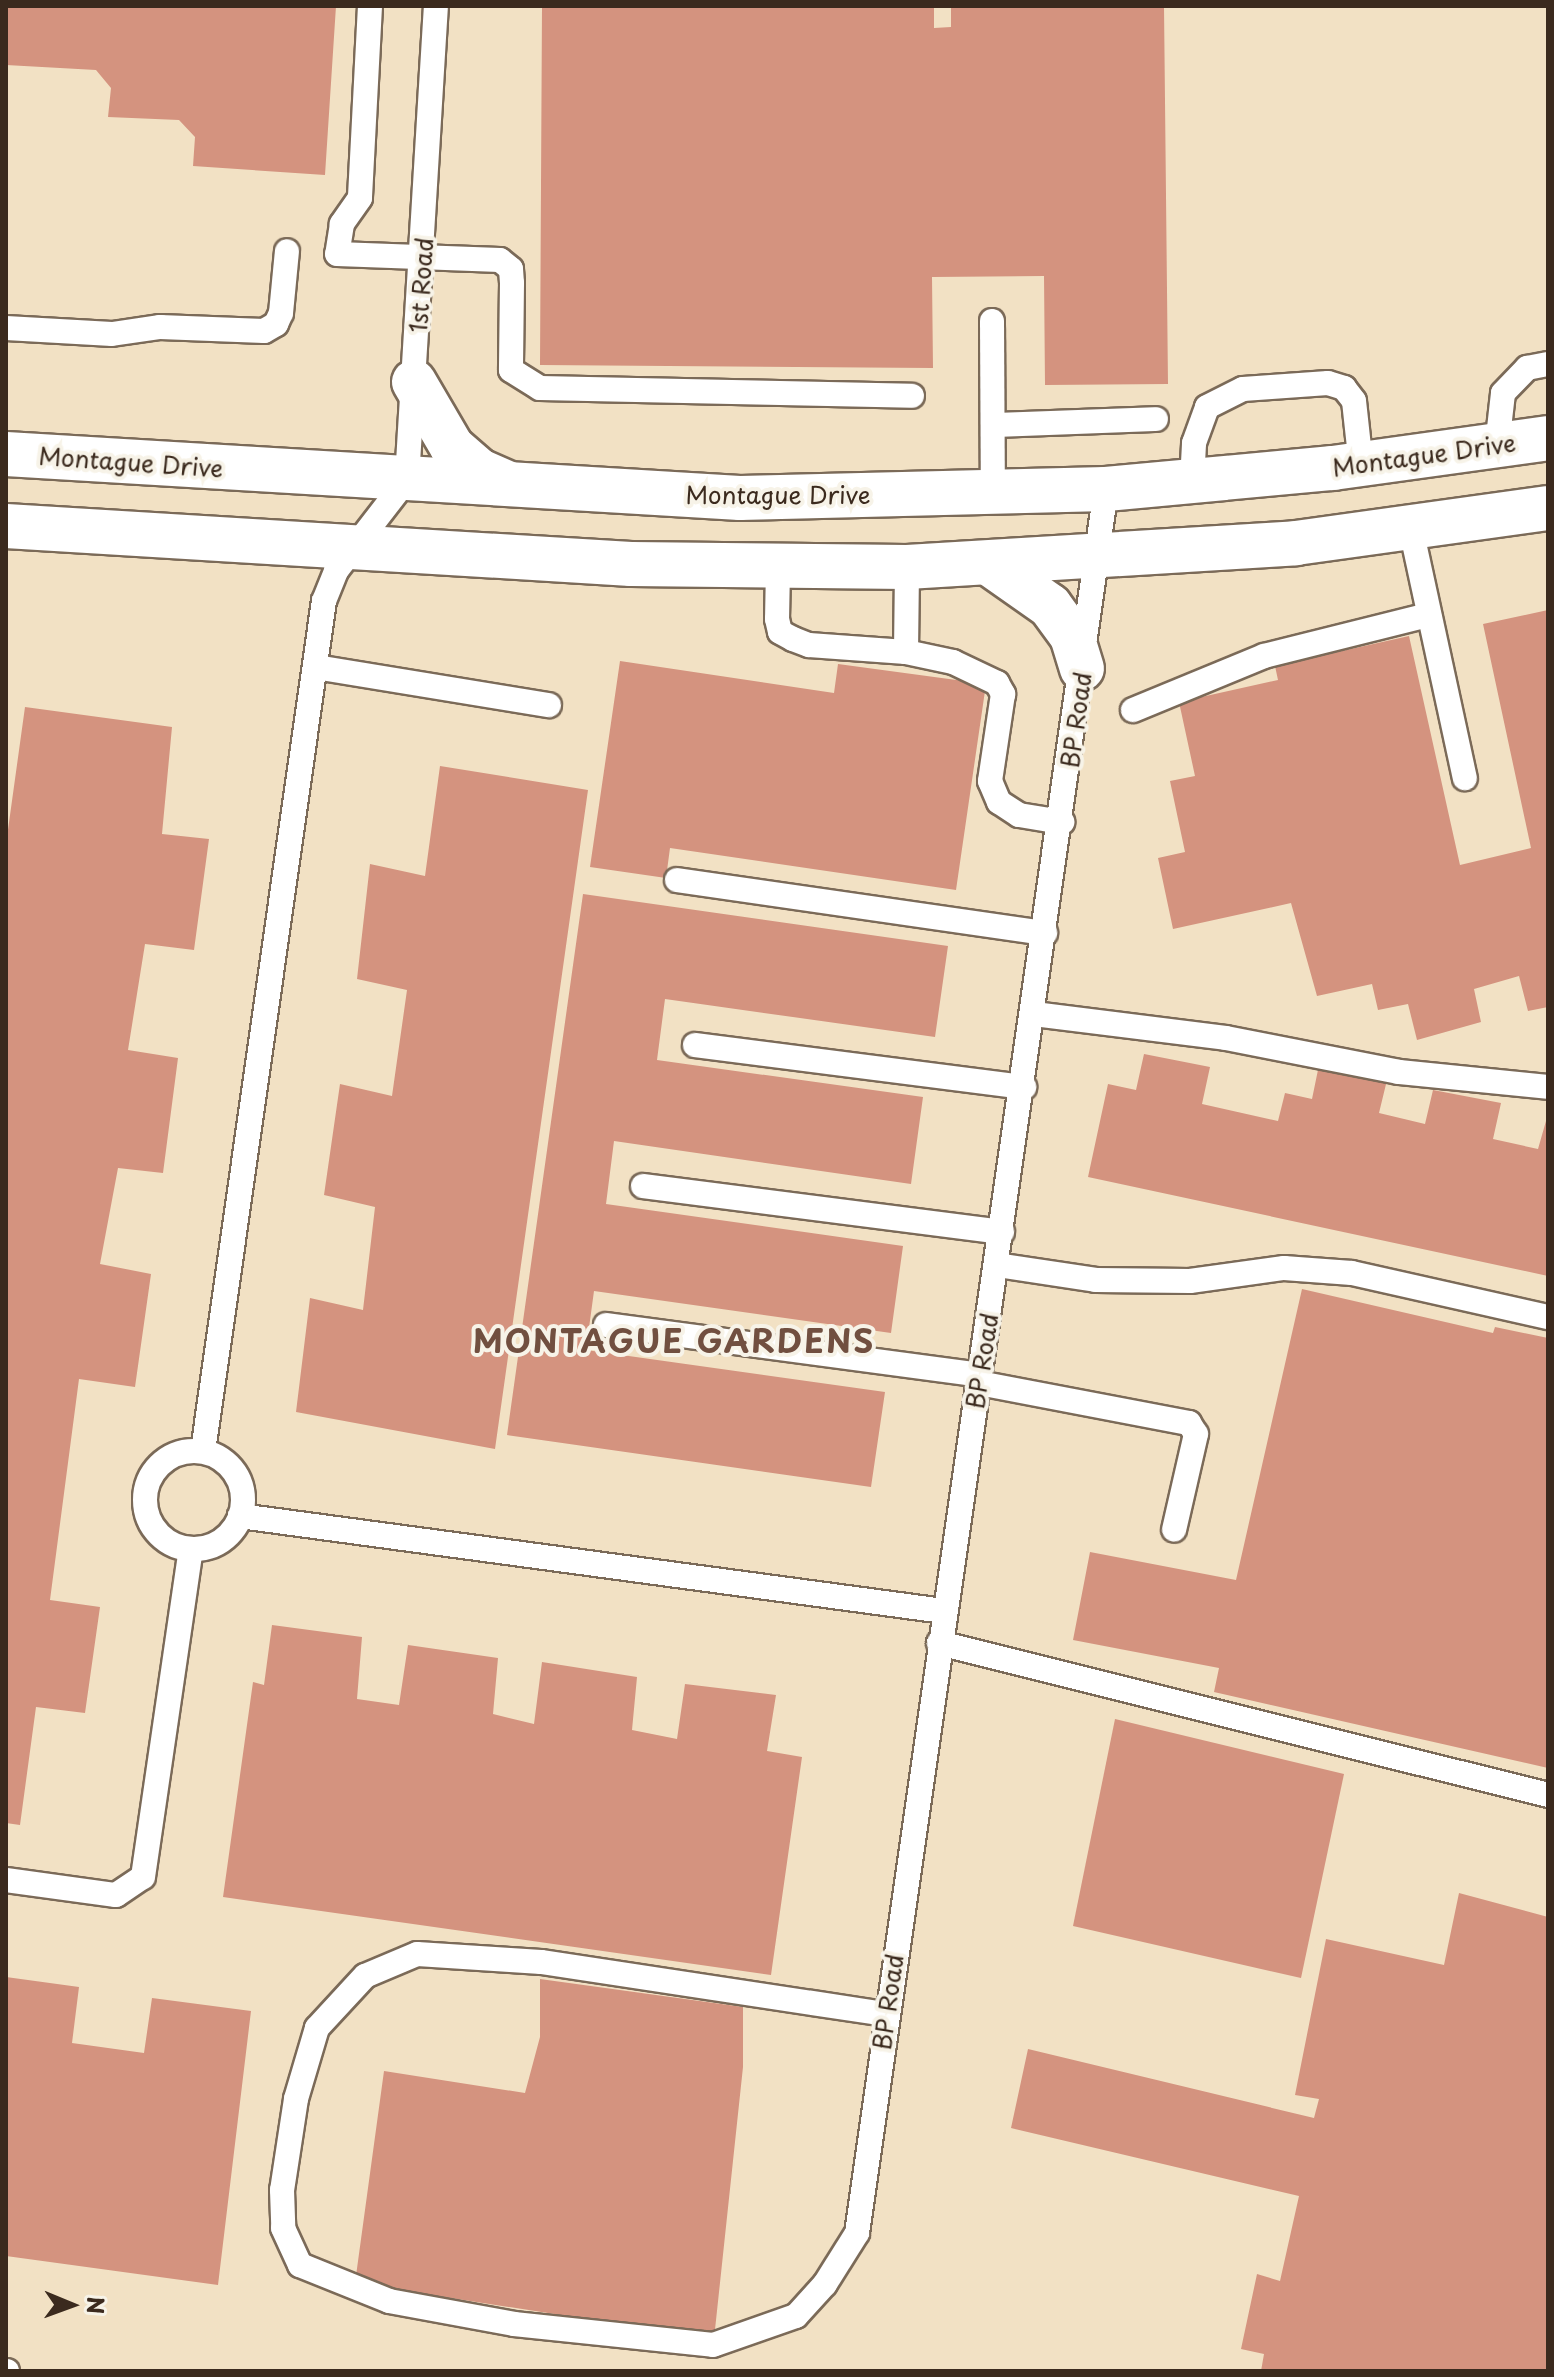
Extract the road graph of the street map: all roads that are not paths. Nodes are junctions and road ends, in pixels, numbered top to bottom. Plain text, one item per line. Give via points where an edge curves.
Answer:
1 (370, 6) edge
2 (436, 6) edge
3 (287, 251) dead end
4 (423, 258) junction
5 (992, 321) dead end
6 (6, 328) edge
7 (1548, 364) edge
8 (414, 382) junction
9 (912, 396) dead end
10 (1156, 419) dead end
11 (994, 425) junction
12 (1548, 438) edge
13 (1497, 446) junction
14 (6, 454) edge
15 (1361, 465) junction
16 (407, 479) junction
17 (1192, 482) junction
18 (513, 486) junction
19 (1106, 489) junction
20 (993, 493) junction
21 (1548, 508) edge
22 (6, 526) edge
23 (1411, 529) junction
24 (354, 546) junction
25 (1098, 558) junction
26 (990, 564) junction
27 (907, 567) junction
28 (778, 568) junction
29 (1429, 615) junction
30 (906, 652) junction
31 (316, 667) junction
32 (1082, 668) junction
33 (549, 705) dead end
34 (1133, 710) dead end
35 (1465, 778) dead end
36 (1062, 822) junction
37 (677, 880) dead end
38 (1045, 933) junction
39 (1034, 1014) junction
40 (695, 1045) dead end
41 (1024, 1087) junction
42 (1548, 1087) edge
43 (643, 1186) dead end
44 (1002, 1232) junction
45 (997, 1265) junction
46 (1548, 1317) edge
47 (606, 1325) dead end
48 (979, 1379) junction
49 (203, 1451) junction
50 (240, 1516) junction
51 (1174, 1530) dead end
52 (191, 1549) junction
53 (944, 1611) junction
54 (939, 1643) junction
55 (1548, 1795) edge
56 (6, 1880) edge
57 (885, 2014) junction

1 - 4 lane via 360,198 342,224 337,254
2 - 4 lane, 1st Road
3 - 6 lane via 281,313 264,331 160,327 112,334
4 - 8 lane, 1st Road
4 - 9 lane via 500,260 511,269 511,370 540,388
5 - 11 lane
7 - 13 lane via 1527,368 1503,393
8 - 16 lane, 1st Road
8 - 18 main road via 452,447 480,471
10 - 11 lane
11 - 20 lane
12 - 13 main road, Montague Drive
13 - 15 main road, Montague Drive
14 - 16 main road, Montague Drive
15 - 17 main road, Montague Drive
15 - 17 lane via 1354,401 1344,388 1328,383 1243,389 1207,407 1194,443
16 - 18 main road, Montague Drive
16 - 24 lane
17 - 19 main road, Montague Drive
18 - 20 main road, Montague Drive via 740,498
19 - 20 main road, Montague Drive
19 - 25 lane, BP Road
21 - 23 main road
22 - 24 main road
23 - 25 main road
23 - 29 lane
24 - 28 main road
24 - 31 lane via 324,601
25 - 26 main road
25 - 32 lane, BP Road
26 - 27 main road
26 - 32 main road via 1050,606 1072,636
27 - 28 main road
27 - 30 lane
28 - 30 lane via 780,632 809,645
29 - 34 lane via 1264,656
29 - 35 lane
30 - 36 lane via 953,662 997,683 1003,694 990,781 999,802 1019,815
31 - 33 lane
31 - 49 lane
32 - 36 lane, BP Road
36 - 38 lane, BP Road
37 - 38 lane
38 - 39 lane, BP Road
39 - 41 lane, BP Road
39 - 42 lane via 1226,1038 1399,1072
40 - 41 lane
41 - 44 lane, BP Road
43 - 44 lane
44 - 45 lane, BP Road
45 - 46 lane via 1111,1280 1190,1281 1284,1268 1352,1273
45 - 48 lane, BP Road
47 - 48 lane
48 - 51 lane via 1189,1423 1196,1434
48 - 53 lane, BP Road
49 - 50 lane via 231,1468 240,1482
49 - 52 lane via 185,1451 163,1463 148,1483 145,1500 156,1532
50 - 52 lane via 219,1542
50 - 53 lane
52 - 56 lane via 143,1877 116,1895
53 - 54 lane, BP Road
54 - 55 lane
54 - 57 lane, BP Road
57 - 57 lane, BP Road via 857,2233 825,2284 796,2316 713,2345 514,2324 389,2301 340,2285 300,2265 283,2228 282,2190 296,2099 317,2028 365,1976 417,1954 541,1962

